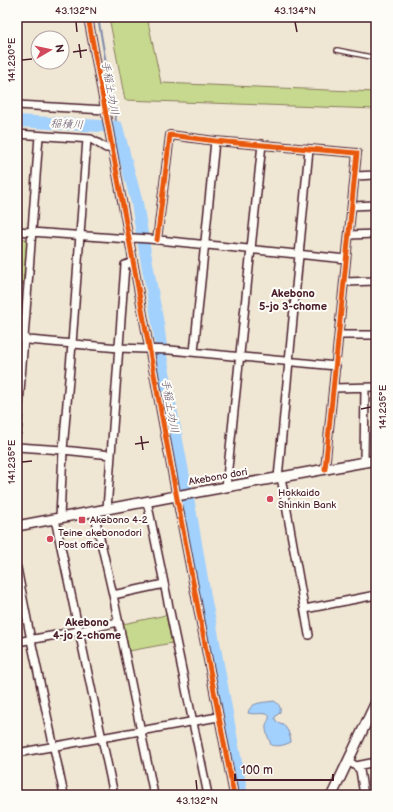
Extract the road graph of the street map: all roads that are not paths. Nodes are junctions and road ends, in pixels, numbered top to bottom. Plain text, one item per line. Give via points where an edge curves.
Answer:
1 (88, 17) edge
2 (337, 50) dead end
3 (376, 58) edge
4 (17, 105) edge
5 (105, 110) junction
6 (17, 134) edge
7 (39, 136) junction
8 (87, 139) junction
9 (215, 140) junction
10 (262, 144) junction
11 (112, 148) junction
12 (309, 149) junction
13 (376, 175) edge
14 (355, 176) junction
15 (376, 205) edge
16 (352, 206) junction
17 (17, 231) edge
18 (32, 232) junction
19 (376, 234) edge
20 (349, 235) junction
21 (80, 236) junction
22 (131, 239) junction
23 (157, 240) junction
24 (204, 245) junction
25 (251, 250) junction
26 (299, 254) junction
27 (346, 259) junction
28 (133, 262) junction
29 (376, 281) edge
30 (344, 282) junction
31 (376, 335) edge
32 (339, 336) junction
33 (20, 340) edge
34 (72, 344) junction
35 (119, 348) junction
36 (152, 349) junction
37 (194, 352) junction
38 (240, 357) junction
39 (289, 362) junction
40 (336, 366) junction
41 (376, 387) edge
42 (333, 388) junction
43 (365, 388) junction
44 (17, 432) edge
45 (17, 447) edge
46 (63, 450) junction
47 (111, 455) junction
48 (376, 460) edge
49 (364, 462) junction
50 (325, 469) junction
51 (280, 477) junction
52 (226, 487) junction
53 (178, 495) junction
54 (147, 501) junction
55 (107, 509) junction
56 (94, 512) junction
57 (57, 518) junction
58 (17, 526) edge
59 (17, 568) edge
60 (164, 584) junction
61 (113, 595) junction
62 (376, 595) edge
63 (305, 609) junction
64 (118, 622) junction
65 (79, 631) junction
66 (309, 635) dead end
67 (31, 640) junction
68 (17, 642) edge
69 (376, 702) edge
70 (218, 717) junction
71 (193, 721) junction
72 (141, 730) junction
73 (102, 737) junction
74 (54, 746) junction
75 (17, 753) edge
76 (376, 762) edge
77 (352, 763) junction
78 (64, 795) edge
79 (114, 795) edge
80 (154, 795) edge
81 (208, 795) edge
82 (234, 795) edge
83 (332, 795) edge
84 (364, 795) edge

1 - 5 street
2 - 3 lane
4 - 5 street
5 - 11 street
6 - 7 street
7 - 8 street
7 - 18 street
8 - 11 street via 106,148
8 - 21 street
9 - 10 street
9 - 23 street via 170,136
9 - 24 street
10 - 12 street
10 - 25 street
11 - 22 street
12 - 14 street via 357,153
12 - 26 street
13 - 14 street
14 - 16 street
15 - 16 street
16 - 20 street
17 - 18 street
18 - 21 street
18 - 33 street
19 - 20 street
20 - 27 street
21 - 22 street
21 - 34 street
22 - 23 street
22 - 28 street
23 - 24 street
24 - 25 street
24 - 37 street
25 - 26 street
25 - 38 street
26 - 27 street
26 - 39 street
27 - 30 street
28 - 35 street via 125,265
28 - 36 street
29 - 30 street
30 - 32 street
31 - 32 street
32 - 40 street
33 - 34 street
33 - 44 street
34 - 35 street
34 - 46 street
35 - 36 street
35 - 47 street
36 - 37 street
36 - 53 street
37 - 38 street
38 - 39 street
38 - 52 street
39 - 40 street
39 - 51 street
40 - 42 street
41 - 43 street
42 - 43 street
42 - 50 street
43 - 49 street
45 - 46 street
46 - 47 street
46 - 57 street
47 - 55 street
48 - 49 street, Akebono dori
49 - 50 street, Akebono dori
50 - 51 street, Akebono dori
51 - 52 street, Akebono dori
51 - 63 street
52 - 53 street, Akebono dori
53 - 54 street, Akebono dori
53 - 70 street
54 - 55 street, Akebono dori
54 - 60 street
55 - 56 street, Akebono dori
56 - 57 street, Akebono dori
56 - 61 street
57 - 58 street, Akebono dori
57 - 65 street
59 - 67 street
60 - 61 street
60 - 71 street
61 - 64 street
62 - 63 street
63 - 66 street
64 - 65 street
64 - 72 street
65 - 67 street
65 - 73 street
67 - 68 street
67 - 74 street
69 - 77 street
70 - 71 street
70 - 82 street
71 - 72 street
71 - 81 street
72 - 73 street
72 - 80 street
73 - 74 street
73 - 79 street
74 - 75 street
74 - 78 street
76 - 77 street
77 - 83 street
77 - 84 street via 360,770

